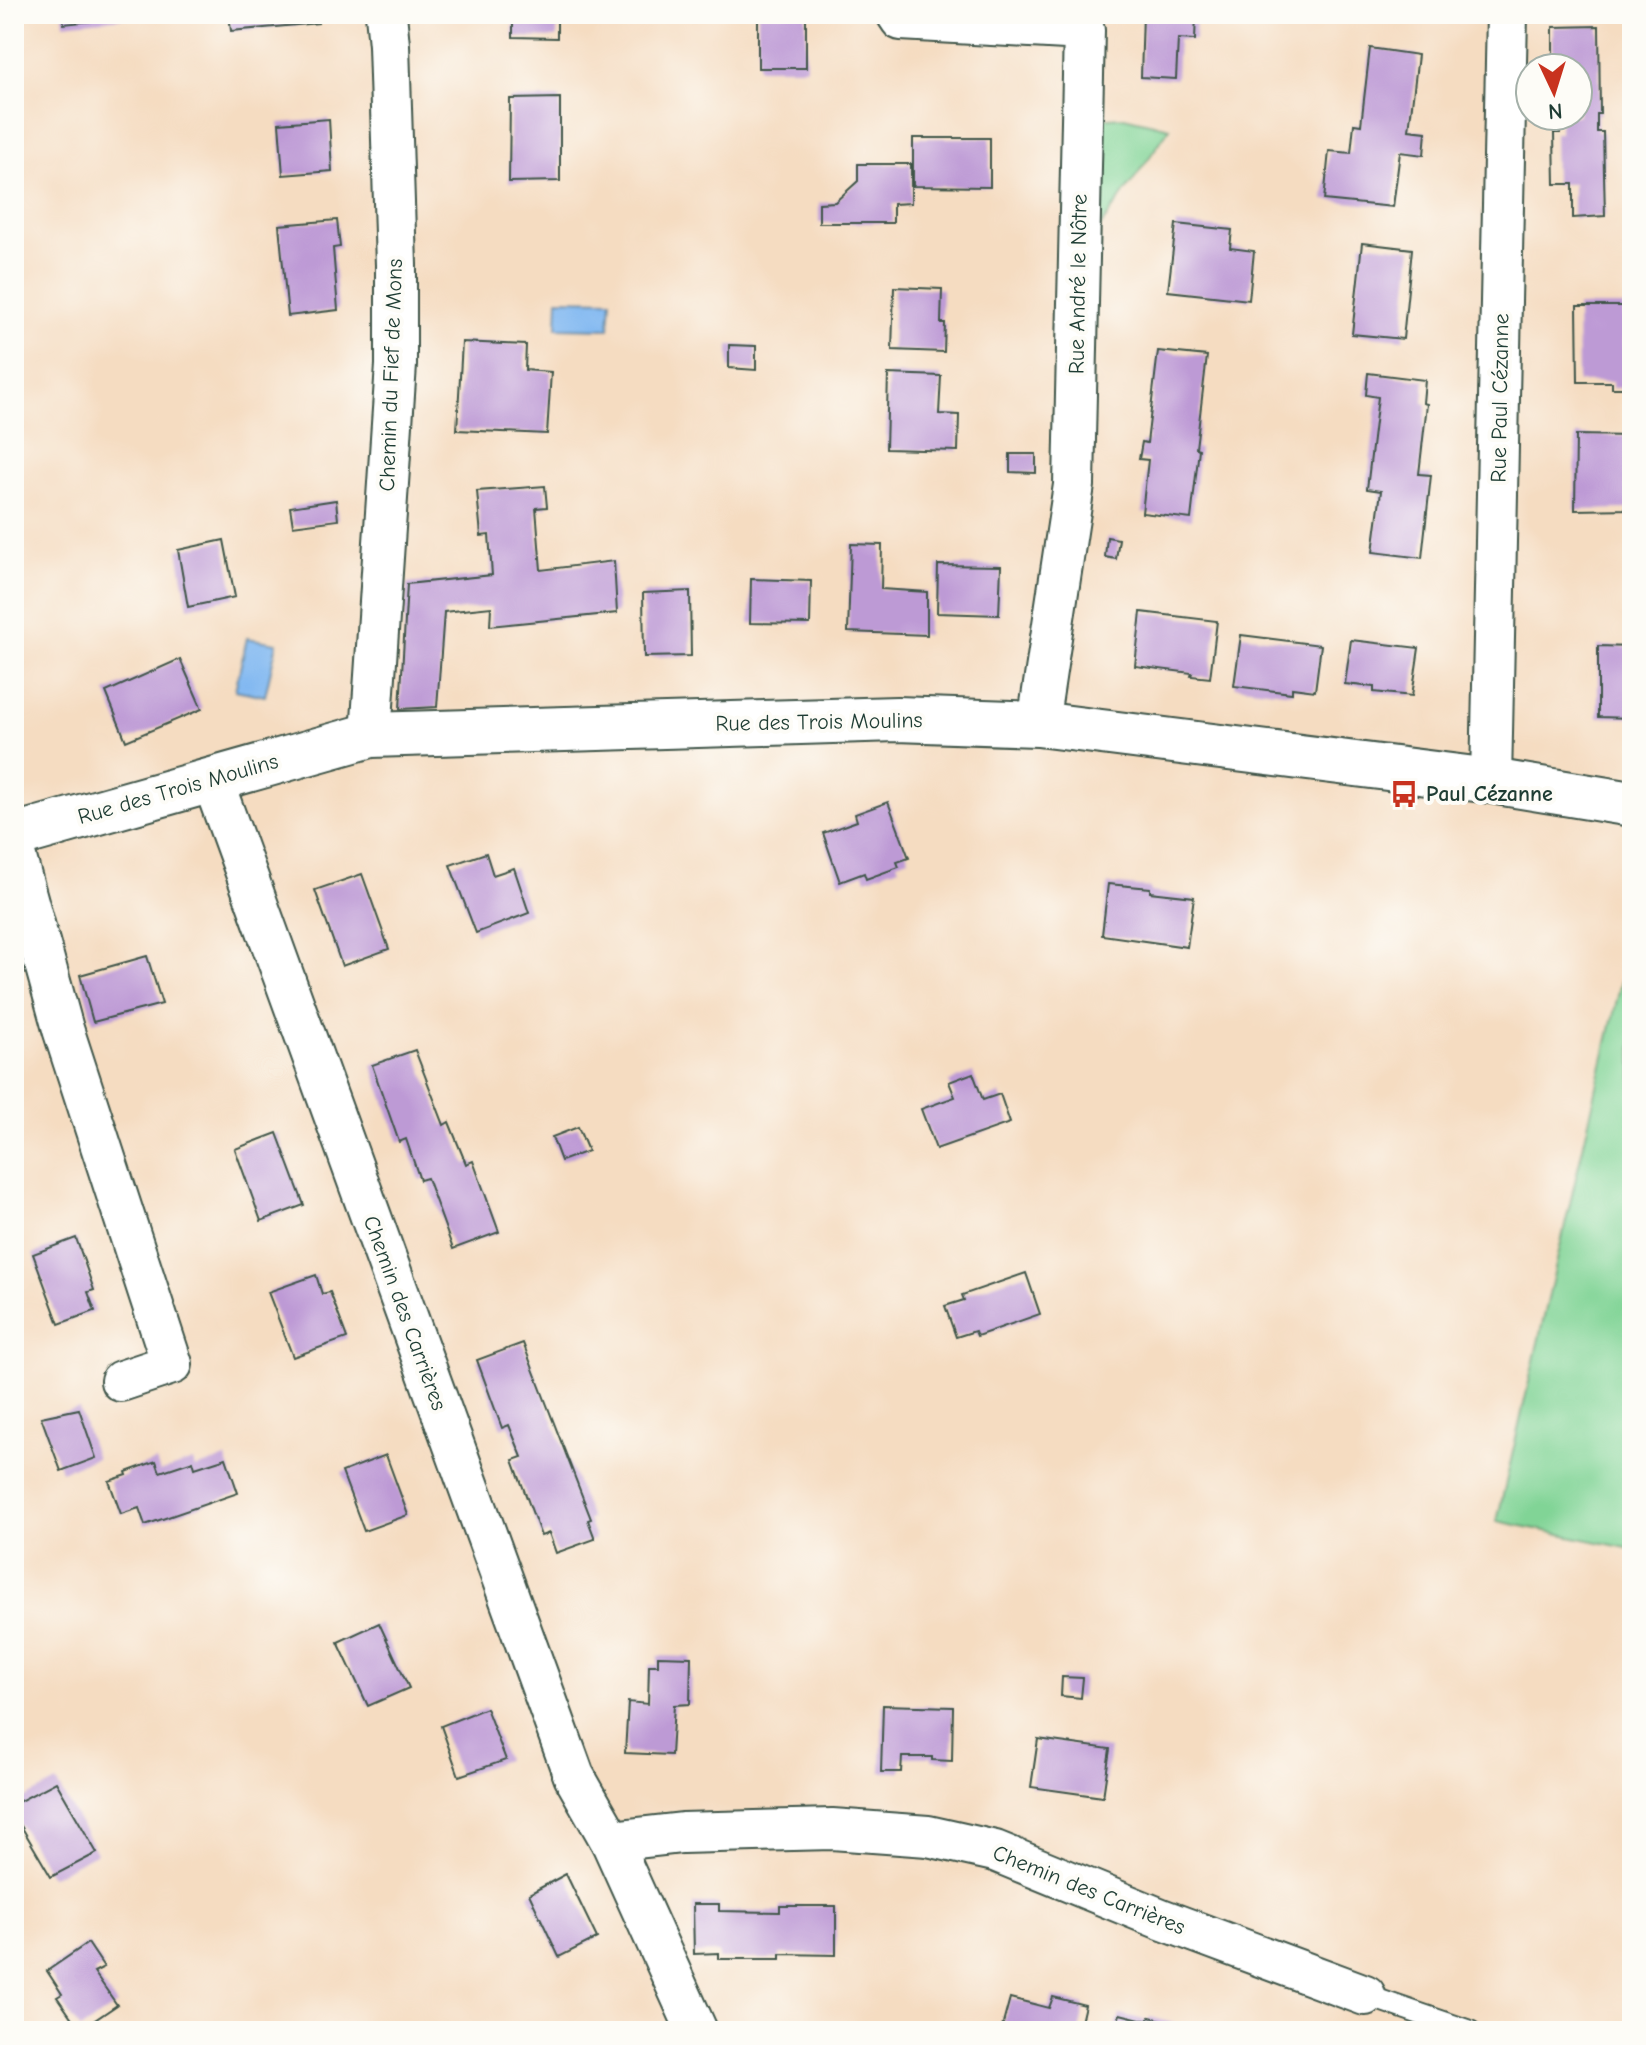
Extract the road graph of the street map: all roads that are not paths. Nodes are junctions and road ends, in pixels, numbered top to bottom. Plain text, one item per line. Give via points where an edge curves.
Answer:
1 (386, 14) edge
2 (897, 14) edge
3 (1507, 14) edge
4 (1038, 724) junction
5 (371, 735) junction
6 (212, 779) junction
7 (1491, 781) junction
8 (1632, 804) edge
9 (14, 836) edge
10 (14, 851) edge
11 (121, 1381) dead end
12 (611, 1841) junction
13 (1365, 1995) joint
14 (697, 2031) edge
15 (1470, 2031) edge

1 - 5 street, Chemin du Fief de Mons via 396,365
2 - 4 street, Rue André le Nôtre via 901,20 1084,30 1074,485
3 - 7 street, Rue Paul Cézanne
4 - 5 street, Rue des Trois Moulins via 897,719
4 - 7 street, Rue des Trois Moulins
5 - 6 street, Rue des Trois Moulins
6 - 9 street, Rue des Trois Moulins
6 - 12 street, Chemin des Carrières via 574,1776
7 - 8 street, Rue des Trois Moulins
10 - 11 street via 63,1029 172,1364
12 - 13 street, Chemin des Carrières via 682,1833 832,1829 928,1836 995,1851
12 - 14 street, Chemin des Carrières
13 - 15 lane

